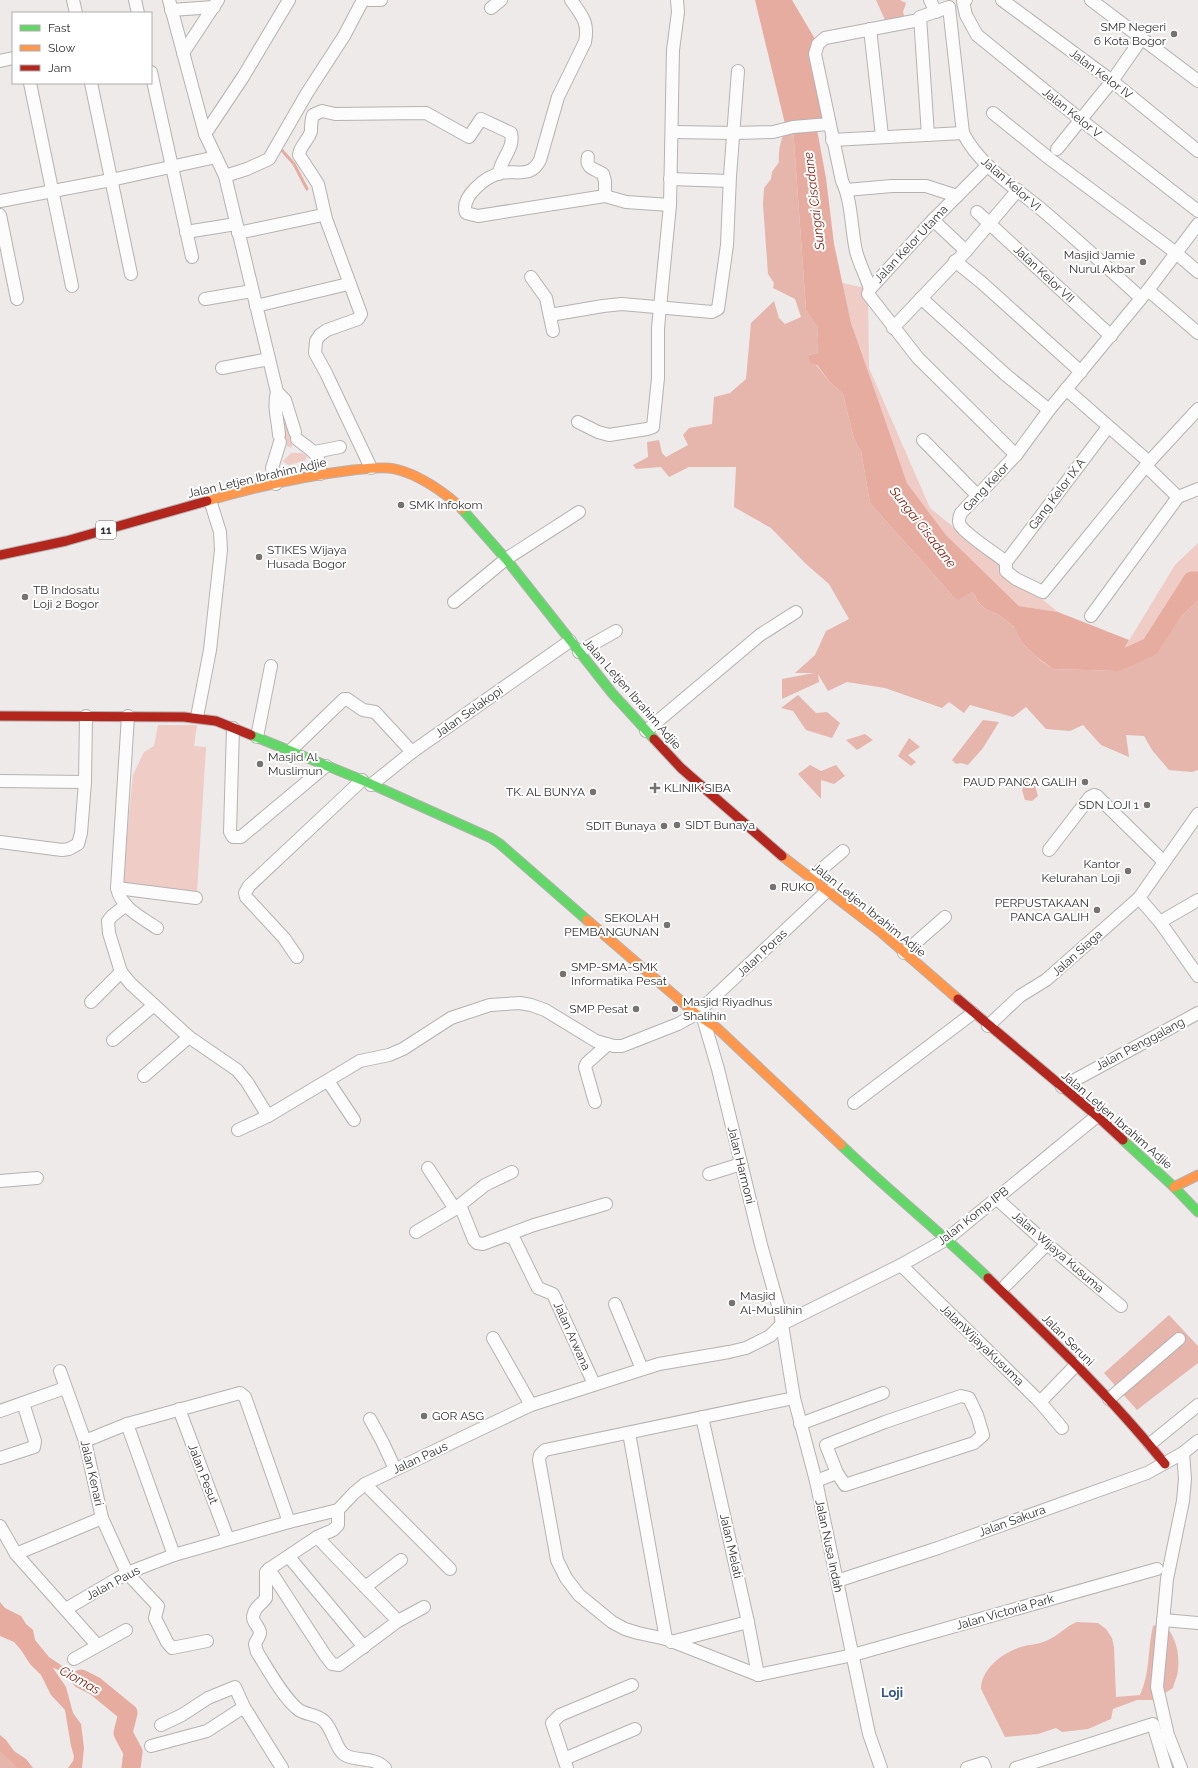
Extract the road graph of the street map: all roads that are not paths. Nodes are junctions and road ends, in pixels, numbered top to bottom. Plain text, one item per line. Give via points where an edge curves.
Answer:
1 (73, 0) edge
2 (135, 0) edge
3 (289, 0) edge
4 (363, 0) edge
5 (369, 0) edge
6 (381, 0) edge
7 (501, 0) edge
8 (572, 0) edge
9 (677, 0) edge
10 (930, 0) edge
11 (1002, 0) edge
12 (1091, 0) edge
13 (965, 1) edge
14 (216, 4) edge
15 (170, 5) edge
16 (491, 8) dead end
17 (76, 12) edge
18 (138, 12) edge
19 (936, 12) junction
20 (919, 20) junction
21 (870, 29) junction
22 (1142, 38) junction
23 (183, 53) junction
24 (12, 58) edge
25 (0, 61) edge
26 (738, 71) dead end
27 (152, 76) edge
28 (1112, 81) junction
29 (1198, 81) edge
30 (30, 84) edge
31 (91, 84) edge
32 (993, 113) dead end
33 (1081, 120) junction
34 (829, 124) junction
35 (672, 132) junction
36 (734, 133) junction
37 (963, 133) junction
38 (205, 134) junction
39 (928, 134) junction
40 (882, 136) junction
41 (832, 140) junction
42 (1057, 149) dead end
43 (1198, 151) edge
44 (216, 157) junction
45 (588, 157) dead end
46 (172, 166) junction
47 (987, 166) junction
48 (499, 174) junction
49 (225, 176) junction
50 (670, 179) junction
51 (111, 180) junction
52 (730, 182) junction
53 (846, 190) junction
54 (1018, 190) junction
55 (52, 191) junction
56 (605, 196) junction
57 (957, 196) junction
58 (0, 201) edge
59 (670, 205) junction
60 (1198, 211) edge
61 (977, 212) dead end
62 (0, 215) edge
63 (318, 216) dead end
64 (933, 220) junction
65 (990, 223) junction
66 (1198, 224) edge
67 (237, 228) junction
68 (186, 232) junction
69 (966, 251) junction
70 (1176, 252) junction
71 (192, 257) dead end
72 (955, 261) junction
73 (1198, 272) edge
74 (132, 274) dead end
75 (531, 277) dead end
76 (344, 285) dead end
77 (72, 286) dead end
78 (870, 288) junction
79 (252, 291) junction
80 (1144, 294) junction
81 (921, 298) junction
82 (17, 299) dead end
83 (205, 299) dead end
84 (256, 306) junction
85 (660, 306) junction
86 (550, 315) junction
87 (893, 328) junction
88 (553, 331) dead end
89 (1198, 333) edge
90 (1111, 336) junction
91 (269, 359) junction
92 (222, 368) dead end
93 (1081, 372) junction
94 (1066, 389) junction
95 (277, 392) junction
96 (1198, 409) edge
97 (1049, 410) junction
98 (578, 422) dead end
99 (1108, 426) junction
100 (923, 440) dead end
101 (340, 447) dead end
102 (315, 452) junction
103 (1016, 455) junction
104 (1148, 464) junction
105 (371, 468) junction
106 (320, 474) junction
107 (276, 484) junction
108 (1198, 489) edge
109 (978, 496) junction
110 (1178, 497) junction
111 (210, 500) junction
112 (579, 512) dead end
113 (0, 555) edge
114 (506, 559) junction
115 (1006, 562) junction
116 (454, 602) dead end
117 (796, 612) dead end
118 (1091, 616) dead end
119 (616, 631) dead end
120 (570, 641) junction
121 (579, 652) junction
122 (271, 666) dead end
123 (0, 716) edge
124 (86, 716) junction
125 (128, 716) junction
126 (197, 717) junction
127 (233, 728) junction
128 (646, 730) junction
129 (257, 738) junction
130 (290, 751) junction
131 (412, 752) junction
132 (326, 766) junction
133 (0, 781) edge
134 (85, 782) junction
135 (366, 783) junction
136 (1198, 814) edge
137 (0, 842) edge
138 (1049, 850) dead end
139 (843, 851) dead end
140 (1164, 862) junction
141 (811, 878) junction
142 (117, 888) junction
143 (827, 891) junction
144 (196, 898) dead end
145 (1139, 898) junction
146 (1198, 900) edge
147 (126, 905) junction
148 (945, 917) dead end
149 (1160, 922) junction
150 (156, 928) dead end
151 (904, 953) junction
152 (298, 957) dead end
153 (121, 972) junction
154 (1198, 976) edge
155 (90, 1002) dead end
156 (154, 1005) junction
157 (973, 1013) junction
158 (1198, 1013) edge
159 (699, 1016) junction
160 (988, 1026) junction
161 (189, 1037) junction
162 (113, 1040) dead end
163 (607, 1045) junction
164 (144, 1076) dead end
165 (328, 1080) junction
166 (1062, 1087) junction
167 (595, 1102) dead end
168 (854, 1103) dead end
169 (268, 1116) junction
170 (1097, 1116) junction
171 (354, 1120) dead end
172 (238, 1130) dead end
173 (741, 1164) junction
174 (428, 1168) dead end
175 (512, 1172) dead end
176 (709, 1174) dead end
177 (1198, 1175) edge
178 (37, 1178) dead end
179 (0, 1181) edge
180 (1174, 1187) junction
181 (996, 1198) junction
182 (606, 1204) dead end
183 (457, 1207) junction
184 (1198, 1212) edge
185 (416, 1232) dead end
186 (507, 1236) junction
187 (947, 1239) junction
188 (1047, 1244) junction
189 (901, 1265) junction
190 (1006, 1285) dead end
191 (615, 1304) dead end
192 (1121, 1306) dead end
193 (781, 1318) junction
194 (493, 1338) dead end
195 (1179, 1339) dead end
196 (1077, 1364) junction
197 (642, 1369) junction
198 (60, 1371) dead end
199 (594, 1384) junction
200 (65, 1388) junction
201 (883, 1393) dead end
202 (794, 1398) junction
203 (1109, 1399) junction
204 (1040, 1402) junction
205 (23, 1403) junction
206 (531, 1405) junction
207 (1198, 1405) edge
208 (179, 1409) junction
209 (0, 1411) edge
210 (702, 1417) junction
211 (370, 1419) dead end
212 (127, 1424) junction
213 (800, 1424) junction
214 (1062, 1428) dead end
215 (629, 1433) junction
216 (86, 1441) junction
217 (1198, 1441) edge
218 (1150, 1444) junction
219 (1183, 1453) junction
220 (0, 1458) edge
221 (1165, 1464) junction
222 (395, 1469) junction
223 (837, 1473) junction
224 (816, 1480) junction
225 (365, 1484) junction
226 (338, 1510) junction
227 (102, 1518) junction
228 (289, 1522) junction
229 (0, 1526) edge
230 (317, 1537) junction
231 (228, 1539) junction
232 (16, 1554) junction
233 (174, 1555) junction
234 (289, 1556) junction
235 (401, 1560) dead end
236 (269, 1569) junction
237 (450, 1569) dead end
238 (1157, 1569) dead end
239 (127, 1573) junction
240 (836, 1581) junction
241 (365, 1587) junction
242 (424, 1607) dead end
243 (66, 1609) junction
244 (1163, 1620) junction
245 (398, 1621) junction
246 (748, 1622) junction
247 (1198, 1623) edge
248 (126, 1630) dead end
249 (207, 1641) dead end
250 (669, 1641) junction
251 (97, 1645) junction
252 (364, 1647) junction
253 (853, 1655) junction
254 (74, 1659) dead end
255 (758, 1675) junction
256 (632, 1684) dead end
257 (244, 1707) junction
258 (161, 1725) dead end
259 (635, 1729) dead end
260 (151, 1746) dead end
261 (565, 1763) edge
262 (282, 1768) edge
263 (385, 1768) edge
264 (881, 1768) edge
265 (967, 1768) edge
266 (984, 1768) edge
267 (1016, 1768) edge
268 (1166, 1768) edge
269 (1181, 1768) edge

1 - 17 street
2 - 18 street
3 - 38 street
4 - 49 street via 269,160
5 - 6 street
7 - 16 street
8 - 48 street via 582,14 587,32 585,42 556,104 540,160 528,171
9 - 35 street via 673,50
10 - 19 street
11 - 28 street, Jalan Kelor IV
12 - 22 street
13 - 33 street, Jalan Kelor V via 966,15 977,35
14 - 15 street
14 - 23 street
15 - 23 street
19 - 20 street via 921,16
19 - 37 street, Jalan Kelor VI via 949,7
20 - 21 street
20 - 39 street
21 - 34 street via 825,38 818,44 815,54
21 - 40 street
22 - 28 street
22 - 29 street
23 - 38 street
24 - 25 street
26 - 36 street
27 - 46 street
28 - 33 street
28 - 43 street, Jalan Kelor IV
30 - 55 street
31 - 51 street
32 - 70 street via 1062,168
33 - 42 street
33 - 60 street, Jalan Kelor V
34 - 36 street via 786,128 773,132
34 - 41 street
35 - 36 street
35 - 50 street
36 - 52 street
37 - 39 street
37 - 47 street, Jalan Kelor VI
38 - 44 street
39 - 40 street
40 - 41 street
41 - 53 street
44 - 46 street
44 - 49 street
45 - 56 street via 590,168 603,174
46 - 51 street
46 - 68 street
47 - 54 street, Jalan Kelor VI
47 - 57 street, Jalan Kelor Utama
48 - 56 street via 477,187 468,198 464,208 466,213 478,216
48 - 105 street via 499,165 507,156 513,140 511,133 482,119 469,137 426,113 335,114 322,111 313,115 311,132 299,155 318,184 326,219 361,314 358,319 320,335 316,341 315,353
49 - 67 street
50 - 52 street
50 - 59 street
51 - 55 street
51 - 74 street
52 - 85 street via 727,245 718,309 712,312
53 - 57 street via 926,186
53 - 78 street via 856,252
54 - 65 street
54 - 80 street, Jalan Kelor VI
55 - 58 street
55 - 77 street
56 - 59 street via 626,202
57 - 64 street, Jalan Kelor Utama
59 - 85 street
61 - 65 street, Jalan Kelor VII
62 - 82 street
63 - 67 street
64 - 69 street
64 - 78 street, Jalan Kelor Utama
65 - 69 street
65 - 90 street, Jalan Kelor VII
66 - 70 street, Gang Kelor
67 - 68 street
67 - 79 street
68 - 71 street
69 - 72 street
70 - 73 street
70 - 80 street, Gang Kelor
72 - 81 street
72 - 93 street
75 - 86 street via 546,298
76 - 84 street
78 - 87 street, Jalan Kelor Utama via 868,294
79 - 83 street
79 - 84 street
80 - 89 street
80 - 90 street, Gang Kelor
81 - 87 street
81 - 97 street
84 - 91 street
85 - 86 street via 611,305
85 - 98 street via 657,340 658,378 653,427 609,435
86 - 88 street
87 - 103 street, Jalan Kelor Utama via 918,358
90 - 93 street, Gang Kelor
91 - 92 street
91 - 95 street
93 - 94 street, Gang Kelor
94 - 97 street, Gang Kelor
94 - 99 street
95 - 102 street via 285,400 296,435
95 - 107 street via 275,412 279,439 272,468
96 - 104 street, Gang Kelor
97 - 103 street, Gang Kelor
99 - 104 street
99 - 115 street, Gang Kelor IX A
100 - 109 street
101 - 102 street
102 - 106 street
103 - 109 street, Gang Kelor
104 - 110 street
104 - 115 street, Gang Kelor via 1043,592 1011,575 1006,570
105 - 106 main road, Jalan Letjen Ibrahim Adjie / 11
105 - 114 main road, Jalan Letjen Ibrahim Adjie / 11 via 395,469 437,488 461,508
106 - 107 main road, Jalan Letjen Ibrahim Adjie / 11
107 - 111 main road, Jalan Letjen Ibrahim Adjie / 11
108 - 110 street
109 - 115 street, Gang Kelor via 961,513 958,520 960,525
110 - 118 street
111 - 113 main road, Jalan Letjen Ibrahim Adjie / 11 via 86,536
111 - 126 street via 220,532 221,550 210,650
112 - 114 street
114 - 116 street
114 - 120 main road, Jalan Letjen Ibrahim Adjie / 11
117 - 128 street via 760,635
119 - 121 street
120 - 121 main road, Jalan Letjen Ibrahim Adjie / 11
120 - 131 street, Jalan Selakopi
121 - 128 main road, Jalan Letjen Ibrahim Adjie / 11
122 - 129 street
123 - 124 main road, Jalan Seruni
124 - 125 main road, Jalan Seruni
124 - 134 street
125 - 126 main road, Jalan Seruni
125 - 142 street
126 - 127 main road, Jalan Seruni
127 - 129 main road, Jalan Seruni
127 - 132 street via 230,832 233,837 241,837
128 - 141 main road, Jalan Letjen Ibrahim Adjie / 11 via 681,768 784,858
129 - 130 main road, Jalan Seruni
130 - 131 street via 344,699 347,699 363,710 375,712
130 - 132 main road, Jalan Seruni
131 - 135 street, Jalan Selakopi
132 - 135 main road, Jalan Seruni
133 - 134 street
134 - 137 street via 78,844 62,850
135 - 152 street, Jalan Selakopi via 249,886 245,893
135 - 159 main road, Jalan Seruni via 500,844
136 - 140 street, Jalan Siaga
138 - 140 street via 1094,795
139 - 141 street
140 - 145 street, Jalan Siaga
141 - 143 main road, Jalan Letjen Ibrahim Adjie / 11
142 - 144 street
142 - 147 street
143 - 151 main road, Jalan Letjen Ibrahim Adjie / 11
143 - 159 street, Jalan Poras
145 - 149 street
145 - 160 street, Jalan Siaga via 1046,980 1020,996
146 - 149 street
147 - 150 street
147 - 153 street via 108,921
148 - 151 street
149 - 154 street
151 - 157 main road, Jalan Letjen Ibrahim Adjie / 11
153 - 155 street
153 - 156 street
156 - 161 street
156 - 162 street
157 - 160 main road, Jalan Letjen Ibrahim Adjie / 11
157 - 168 street
158 - 166 street, Jalan Penggalang
159 - 163 street, Jalan Poras via 622,1046
159 - 173 street, Jalan Harmoni via 718,1069
159 - 187 main road, Jalan Seruni via 717,1028 868,1171
160 - 166 main road, Jalan Letjen Ibrahim Adjie / 11
161 - 164 street
161 - 169 street via 237,1070
163 - 165 street via 545,1010 520,1003 502,1003 451,1018 403,1049 360,1061
163 - 167 street via 585,1067
165 - 169 street
165 - 171 street
166 - 170 main road, Jalan Letjen Ibrahim Adjie / 11
169 - 172 street
170 - 180 main road, Jalan Letjen Ibrahim Adjie / 11
170 - 181 street, Jalan Komp IPB
173 - 176 street
173 - 193 street, Jalan Harmoni
174 - 183 street
175 - 183 street via 485,1185
177 - 180 main road
178 - 179 street
180 - 184 main road, 11
181 - 187 street, Jalan Komp IPB
181 - 188 street, Jalan Wijaya Kusuma
182 - 186 street via 534,1225
183 - 185 street
183 - 186 street via 477,1242 483,1244
186 - 199 street, Jalan Arwana via 514,1239 538,1288 553,1294
187 - 189 street, Jalan Komp IPB
187 - 196 main road, Jalan Seruni
188 - 190 street
188 - 192 street, Jalan Wijaya Kusuma
189 - 193 street, Jalan Komp IPB
189 - 204 street, JalanWijayaKusuma
191 - 197 street
193 - 197 street, Jalan Paus via 770,1336 746,1348
193 - 202 street, Jalan Nusa Indah
194 - 206 street
195 - 203 street
196 - 203 main road, Jalan Seruni
196 - 204 street
197 - 199 street, Jalan Paus
198 - 200 street, Jalan Kenari
199 - 206 street, Jalan Paus
200 - 205 street
200 - 216 street, Jalan Kenari
201 - 213 street
202 - 210 street
202 - 213 street, Jalan Nusa Indah
203 - 218 main road, Jalan Seruni
204 - 214 street, JalanWijayaKusuma
205 - 209 street
205 - 220 street via 35,1441 34,1447
206 - 222 street, Jalan Paus
207 - 218 street
208 - 212 street
208 - 228 street via 244,1394
208 - 231 street, Jalan Pesut
210 - 215 street
210 - 246 street, Jalan Melati
211 - 222 street
212 - 216 street
212 - 233 street
213 - 224 street, Jalan Nusa Indah
215 - 250 street
215 - 250 street via 545,1450 540,1455 540,1469 558,1560 566,1578 579,1595 612,1622 638,1634
216 - 227 street, Jalan Kenari
217 - 219 street, Jalan Sakura
218 - 221 main road, Jalan Seruni
219 - 221 street, Jalan Sakura
219 - 244 street via 1183,1501 1171,1556
221 - 240 street, Jalan Sakura via 1140,1476 938,1548
222 - 225 street, Jalan Paus
223 - 223 street via 846,1485 974,1443 983,1435 969,1398 961,1396 826,1445
223 - 224 street
224 - 240 street, Jalan Nusa Indah
225 - 226 street, Jalan Paus
225 - 237 street
226 - 228 street, Jalan Paus
226 - 230 street via 338,1525
227 - 232 street
227 - 239 street, Jalan Kenari
228 - 231 street, Jalan Paus
229 - 232 street
230 - 234 street
230 - 241 street
231 - 233 street, Jalan Paus
232 - 243 street
233 - 239 street, Jalan Paus
234 - 236 street
234 - 252 street
235 - 241 street
236 - 252 street via 332,1664 339,1665
236 - 263 street via 266,1572 266,1598 253,1614 255,1625 260,1631 255,1644 257,1652 288,1698 300,1710 317,1716 332,1730 341,1751 346,1755 374,1761
238 - 253 street, Jalan Victoria Park
239 - 243 street, Jalan Paus
239 - 249 street, Jalan Kenari via 158,1606 155,1618 172,1648
240 - 253 street, Jalan Nusa Indah
241 - 245 street
242 - 245 street
243 - 251 street
244 - 247 street
244 - 269 street via 1157,1687 1168,1735
245 - 252 street
246 - 250 street
246 - 255 street, Jalan Melati
248 - 251 street
250 - 255 street
251 - 254 street
253 - 255 street, Jalan Victoria Park
253 - 264 street, Jalan Nusa Indah via 869,1734
256 - 261 street via 560,1715 554,1720 552,1723
257 - 258 street via 234,1687 208,1698
257 - 260 street via 207,1731
257 - 262 street
259 - 261 street
265 - 266 street via 983,1763
267 - 268 street via 1152,1724

